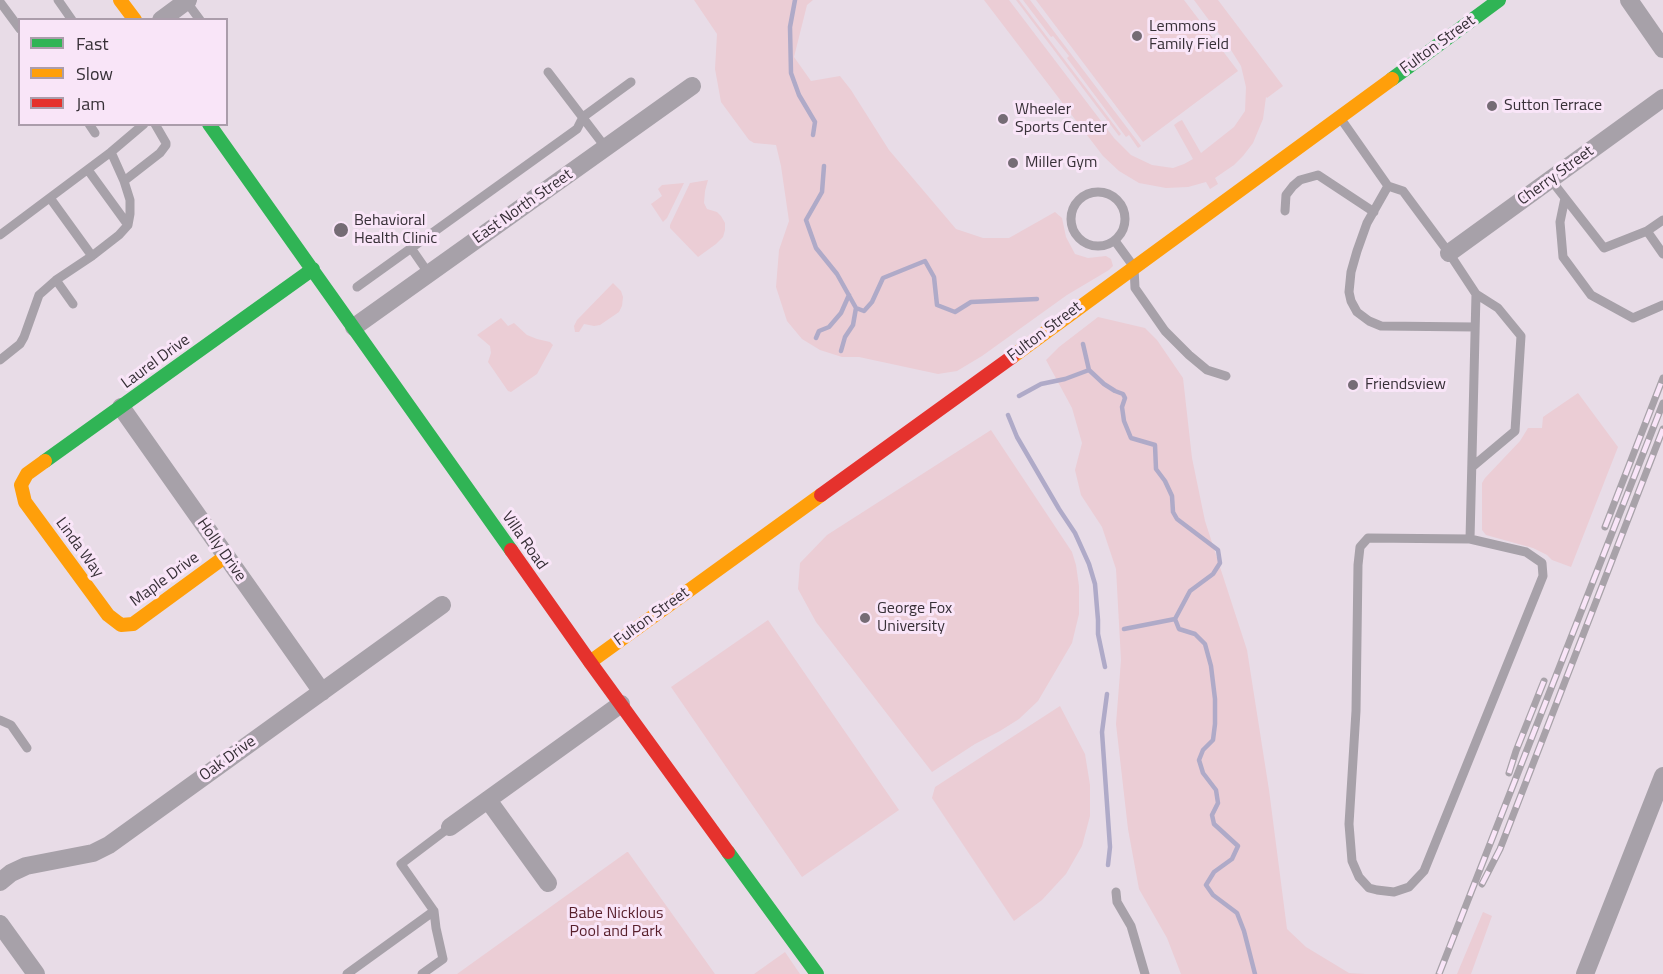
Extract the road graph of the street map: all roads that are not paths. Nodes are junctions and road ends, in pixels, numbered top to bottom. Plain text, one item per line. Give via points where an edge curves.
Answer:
1 (57, 0) edge
2 (120, 0) edge
3 (1499, 0) edge
4 (1629, 0) edge
5 (187, 1) edge
6 (0, 2) edge
7 (70, 18) edge
8 (132, 18) edge
9 (164, 18) edge
10 (199, 18) edge
11 (18, 25) edge
12 (1663, 49) edge
13 (548, 72) dead end
14 (631, 82) dead end
15 (692, 86) dead end
16 (1663, 98) edge
17 (583, 117) junction
18 (1340, 117) junction
19 (142, 126) edge
20 (155, 126) edge
21 (210, 126) edge
22 (606, 148) junction
23 (111, 152) junction
24 (88, 170) junction
25 (1551, 180) junction
26 (124, 181) junction
27 (1388, 186) junction
28 (51, 198) junction
29 (1565, 198) junction
30 (1285, 211) dead end
31 (1374, 212) junction
32 (1663, 220) edge
33 (128, 225) junction
34 (1647, 231) junction
35 (0, 236) edge
36 (1115, 241) junction
37 (411, 248) junction
38 (1449, 254) junction
39 (1663, 254) edge
40 (92, 256) junction
41 (1134, 267) junction
42 (313, 269) junction
43 (429, 274) junction
44 (56, 280) junction
45 (357, 287) dead end
46 (1476, 294) junction
47 (73, 304) dead end
48 (1663, 305) edge
49 (354, 327) junction
50 (1475, 327) junction
51 (0, 360) edge
52 (1226, 376) dead end
53 (121, 407) junction
54 (1472, 467) junction
55 (21, 485) joint
56 (1470, 539) junction
57 (226, 556) junction
58 (442, 605) dead end
59 (121, 625) joint
60 (590, 662) junction
61 (322, 693) junction
62 (621, 704) junction
63 (0, 720) edge
64 (27, 748) dead end
65 (1663, 776) edge
66 (488, 800) junction
67 (450, 827) joint
68 (0, 882) edge
69 (548, 883) dead end
70 (1116, 892) dead end
71 (434, 911) junction
72 (0, 924) edge
73 (36, 974) edge
74 (347, 974) edge
75 (422, 974) edge
76 (817, 974) edge
77 (1145, 974) edge
78 (1585, 974) edge

1 - 7 lane
2 - 8 street
3 - 18 street, Fulton Street
4 - 12 street
5 - 9 street
5 - 10 lane
6 - 11 lane
13 - 17 lane
14 - 17 lane
15 - 22 street, East North Street
16 - 25 street, Cherry Street
17 - 22 lane
17 - 37 lane via 577,129
18 - 27 lane
18 - 41 street, Fulton Street
19 - 23 lane
20 - 26 lane via 166,145
21 - 42 street, Villa Road
22 - 43 street, East North Street
23 - 24 lane
23 - 26 lane
24 - 28 lane
24 - 33 lane
25 - 29 lane
25 - 38 street, Cherry Street
26 - 33 lane via 129,200
27 - 31 lane
27 - 38 lane via 1403,190
28 - 35 lane
28 - 40 lane
29 - 34 lane via 1604,248
29 - 48 lane via 1560,222 1563,257 1591,295 1633,318
30 - 31 lane via 1286,195 1293,186 1318,175
31 - 50 lane via 1351,272 1349,292 1357,312 1382,326
32 - 34 lane
33 - 40 lane
34 - 39 lane
36 - 36 lane via 1126,223 1120,202 1102,192 1082,197 1071,215 1076,236 1095,246
36 - 41 lane
37 - 43 lane
37 - 45 lane
38 - 46 lane
40 - 44 lane
41 - 52 lane via 1135,288 1165,332 1206,370
41 - 60 street, Fulton Street
42 - 49 street, Villa Road
42 - 53 street, Laurel Drive
43 - 49 street, East North Street
44 - 47 lane
44 - 51 lane via 39,295 20,344
46 - 50 lane
46 - 54 lane via 1498,308 1521,336 1515,431
49 - 60 street, Villa Road
50 - 54 lane
53 - 55 street, Laurel Drive via 27,474
53 - 57 street, Holly Drive
54 - 56 lane
55 - 59 street, Linda Way via 25,502 108,615
56 - 56 lane via 1368,538 1360,547 1349,824 1352,861 1369,888 1394,891 1409,887 1424,871 1543,576 1542,563 1526,552
57 - 59 street, Maple Drive via 133,624
57 - 61 street, Holly Drive
58 - 61 street, Oak Drive
60 - 62 street, Villa Road
61 - 68 street, Oak Drive via 109,845 93,853 26,866
62 - 66 street
62 - 76 street, Villa Road
63 - 64 lane via 11,725
65 - 78 street
66 - 67 street
66 - 69 street
67 - 71 lane via 401,864
70 - 77 lane
71 - 74 lane
71 - 75 lane via 443,959
72 - 73 street

